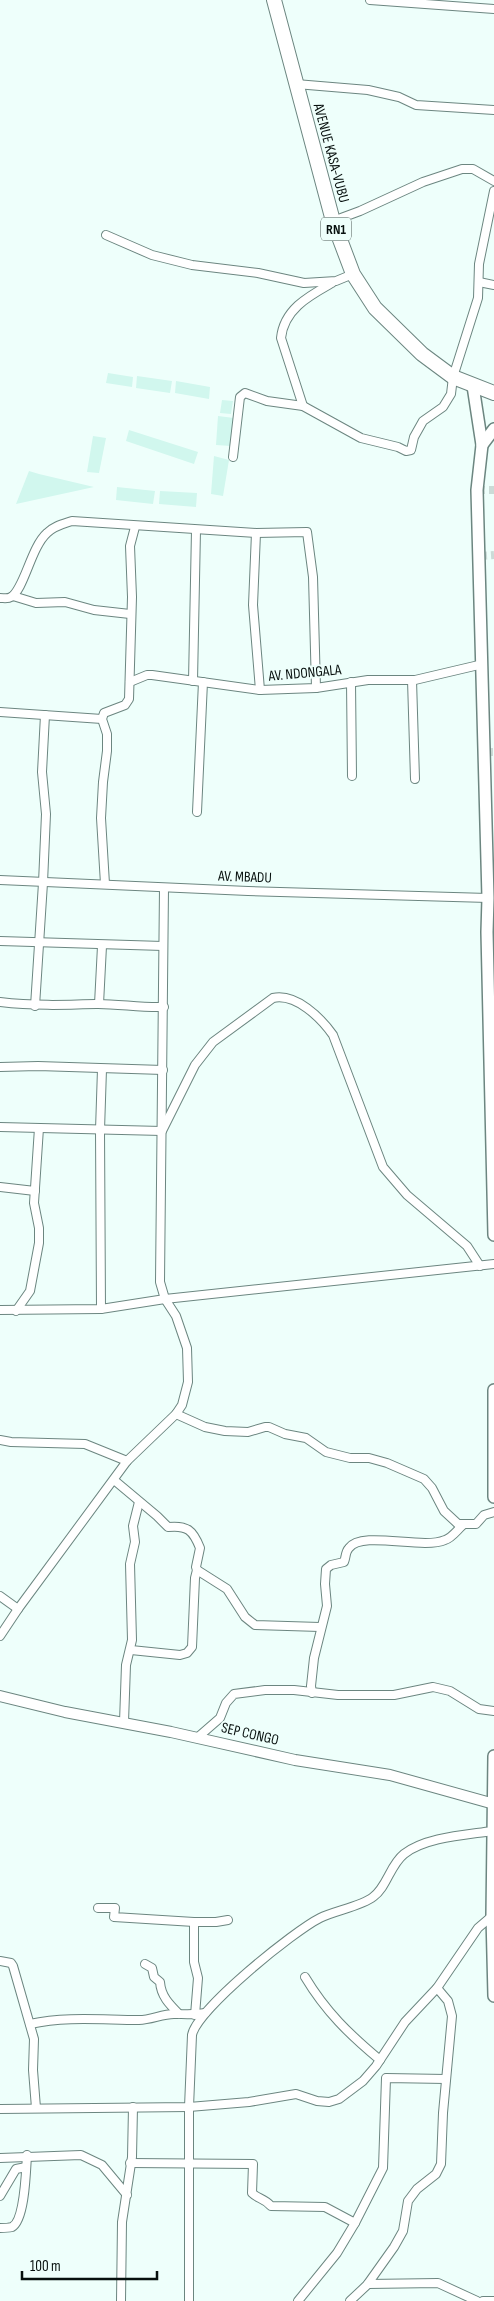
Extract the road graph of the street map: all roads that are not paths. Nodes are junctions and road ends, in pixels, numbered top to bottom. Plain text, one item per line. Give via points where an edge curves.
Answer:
1 (274, 0) edge
2 (370, 0) edge
3 (494, 9) edge
4 (296, 84) junction
5 (494, 110) edge
6 (494, 181) edge
7 (494, 191) edge
8 (333, 221) junction
9 (106, 235) dead end
10 (353, 274) junction
11 (336, 281) junction
12 (478, 282) junction
13 (494, 285) edge
14 (453, 378) junction
15 (473, 386) junction
16 (494, 393) edge
17 (303, 406) junction
18 (494, 429) edge
19 (482, 445) junction
20 (233, 457) dead end
21 (135, 527) junction
22 (196, 530) junction
23 (256, 533) junction
24 (13, 596) junction
25 (0, 598) edge
26 (130, 614) junction
27 (483, 664) junction
28 (412, 680) junction
29 (193, 681) junction
30 (130, 682) junction
31 (203, 682) junction
32 (351, 682) junction
33 (316, 688) junction
34 (260, 690) junction
35 (0, 712) edge
36 (45, 715) junction
37 (102, 719) junction
38 (352, 776) dead end
39 (415, 779) dead end
40 (197, 812) dead end
41 (0, 880) edge
42 (44, 883) junction
43 (105, 884) junction
44 (164, 888) junction
45 (488, 898) junction
46 (491, 933) edge
47 (0, 942) edge
48 (40, 942) junction
49 (102, 946) junction
50 (163, 946) junction
51 (0, 1002) edge
52 (99, 1004) junction
53 (36, 1006) junction
54 (164, 1007) junction
55 (0, 1067) edge
56 (102, 1069) junction
57 (163, 1070) junction
58 (0, 1127) edge
59 (39, 1128) junction
60 (100, 1130) junction
61 (162, 1131) junction
62 (0, 1187) edge
63 (35, 1191) junction
64 (494, 1235) edge
65 (494, 1264) edge
66 (480, 1266) junction
67 (165, 1299) junction
68 (101, 1309) junction
69 (0, 1310) edge
70 (16, 1311) junction
71 (494, 1390) edge
72 (176, 1414) junction
73 (0, 1440) edge
74 (127, 1461) junction
75 (114, 1480) junction
76 (494, 1496) edge
77 (138, 1502) junction
78 (494, 1512) edge
79 (463, 1525) junction
80 (198, 1570) junction
81 (0, 1596) edge
82 (18, 1609) junction
83 (320, 1626) junction
84 (0, 1636) edge
85 (132, 1650) junction
86 (312, 1693) junction
87 (0, 1696) edge
88 (494, 1711) edge
89 (124, 1722) junction
90 (197, 1738) junction
91 (494, 1756) edge
92 (493, 1804) edge
93 (492, 1831) junction
94 (98, 1908) dead end
95 (492, 1916) junction
96 (228, 1920) dead end
97 (194, 1922) junction
98 (0, 1961) edge
99 (145, 1964) dead end
100 (305, 1977) dead end
101 (438, 1988) junction
102 (494, 1996) edge
103 (205, 2013) junction
104 (178, 2014) junction
105 (195, 2015) junction
106 (30, 2024) junction
107 (380, 2060) junction
108 (446, 2079) junction
109 (133, 2106) junction
110 (189, 2107) junction
111 (36, 2108) junction
112 (0, 2109) edge
113 (28, 2155) junction
114 (0, 2158) edge
115 (131, 2163) junction
116 (189, 2164) junction
117 (26, 2167) junction
118 (127, 2194) junction
119 (0, 2196) edge
120 (355, 2222) junction
121 (0, 2228) edge
122 (368, 2284) junction
123 (494, 2300) edge
124 (121, 2301) edge
125 (189, 2301) edge
126 (298, 2301) edge
127 (350, 2301) edge
128 (477, 2301) edge
129 (483, 2301) edge

1 - 4 highway, AVENUE KASA-VUBU / RN1
2 - 3 street
4 - 5 street via 368,90 416,105
4 - 8 highway, AVENUE KASA-VUBU / RN1
6 - 8 street via 473,169 462,169
7 - 12 street
8 - 10 highway, AVENUE KASA-VUBU / RN1
9 - 11 street via 152,255 192,265 304,283
10 - 11 street
10 - 14 highway, AVENUE KASA-VUBU / RN1 via 375,308 422,354
11 - 17 street via 305,299 284,322 281,338
12 - 13 street
12 - 14 street via 478,298
14 - 15 highway, AVENUE KASA-VUBU / RN1
14 - 17 street via 448,402 423,421 409,451 361,438
15 - 16 highway, AVENUE KASA-VUBU / RN1
15 - 19 main road
17 - 20 street via 242,394
18 - 19 main road
19 - 27 main road via 477,490
21 - 22 street
21 - 24 street via 72,521 53,528 37,545
21 - 26 street via 130,546
22 - 23 street
22 - 29 street
23 - 33 street via 307,532
23 - 34 street via 252,605
24 - 25 street
24 - 26 street via 36,603 65,602 94,610
26 - 30 street
27 - 28 street, AV. NDONGALA
27 - 45 main road
28 - 32 street, AV. NDONGALA
28 - 39 street
29 - 30 street, AV. NDONGALA via 147,674
29 - 31 street, AV. NDONGALA
30 - 37 street via 127,703 104,712
31 - 34 street, AV. NDONGALA
31 - 40 street
32 - 33 street, AV. NDONGALA
32 - 38 street
33 - 34 street, AV. NDONGALA
35 - 36 street
36 - 37 street
36 - 42 street via 42,772 46,814
37 - 43 street via 107,734 101,818
41 - 42 street, AV. MBADU
42 - 43 street, AV. MBADU
42 - 48 street
43 - 44 street, AV. MBADU
44 - 45 street, AV. MBADU
44 - 50 street
45 - 46 main road
46 - 64 main road
47 - 48 street
48 - 49 street
48 - 53 street
49 - 50 street
49 - 52 street
50 - 54 street
51 - 53 street
52 - 53 street
52 - 54 street
54 - 57 street
55 - 56 street
56 - 57 street
56 - 60 street
57 - 61 street
58 - 59 street
59 - 60 street
59 - 63 street
60 - 61 street
60 - 68 street
61 - 66 street via 195,1066 213,1042 273,998 288,998 324,1021 333,1035 383,1167 407,1195 467,1246
61 - 67 street via 160,1282
62 - 63 street
63 - 70 street via 39,1243 30,1291
65 - 66 street
66 - 67 street
67 - 68 street
67 - 72 street via 176,1316 187,1348 186,1393
68 - 70 street
69 - 70 street
71 - 76 main road
72 - 74 street
72 - 79 street via 205,1427 225,1431 248,1432 269,1427 306,1438 326,1452 387,1463 424,1480 444,1510
73 - 74 street via 85,1444
74 - 75 street
75 - 77 street
75 - 82 street
77 - 80 street via 168,1527 179,1525 188,1528 200,1548
77 - 85 street via 132,1526 135,1542 129,1574
78 - 79 street via 484,1515 476,1524
79 - 83 street via 447,1540 440,1542 416,1544 381,1539 351,1545 344,1562 326,1569 327,1606
80 - 83 street via 227,1589 245,1617 255,1625
80 - 85 street via 192,1647 180,1655
81 - 82 street
82 - 84 street
83 - 86 street via 312,1671
85 - 89 street via 126,1665
86 - 88 street via 394,1695 433,1687 450,1691 479,1709
86 - 90 street via 265,1690 234,1694 220,1718
87 - 89 street, SEP CONGO
89 - 90 street, SEP CONGO
90 - 92 street, SEP CONGO via 295,1760 390,1775
91 - 92 main road
92 - 93 main road
93 - 95 main road
93 - 103 street via 452,1835 404,1854 373,1897 318,1919 293,1936
94 - 97 street via 114,1908 114,1917
95 - 101 street via 478,1928
95 - 102 main road
96 - 97 street
97 - 105 street via 194,1962 198,1978
98 - 106 street via 13,1966
99 - 104 street via 152,1968 154,1977 160,1982 160,1991
100 - 107 street via 333,2018
101 - 107 street via 405,2022
101 - 108 street via 448,2001 452,2016
103 - 105 street
103 - 110 street via 193,2030
104 - 105 street
104 - 106 street via 141,2020 86,2018
106 - 111 street via 34,2039
107 - 110 street via 352,2091 329,2102 296,2094
108 - 120 street via 386,2078 384,2168
108 - 122 street via 441,2164 436,2174 412,2194 402,2231
109 - 110 street
109 - 111 street
109 - 115 street
110 - 116 street
111 - 112 street
113 - 114 street
113 - 117 street
113 - 118 street via 89,2157 102,2165
115 - 116 street
115 - 118 street
116 - 120 street via 253,2164 252,2193 256,2197 263,2198 272,2206 324,2207
116 - 125 street
117 - 119 street via 16,2169
117 - 121 street via 21,2213 11,2227
118 - 124 street via 120,2246
120 - 126 street via 337,2253
122 - 127 street
122 - 128 street via 438,2283
123 - 129 street

